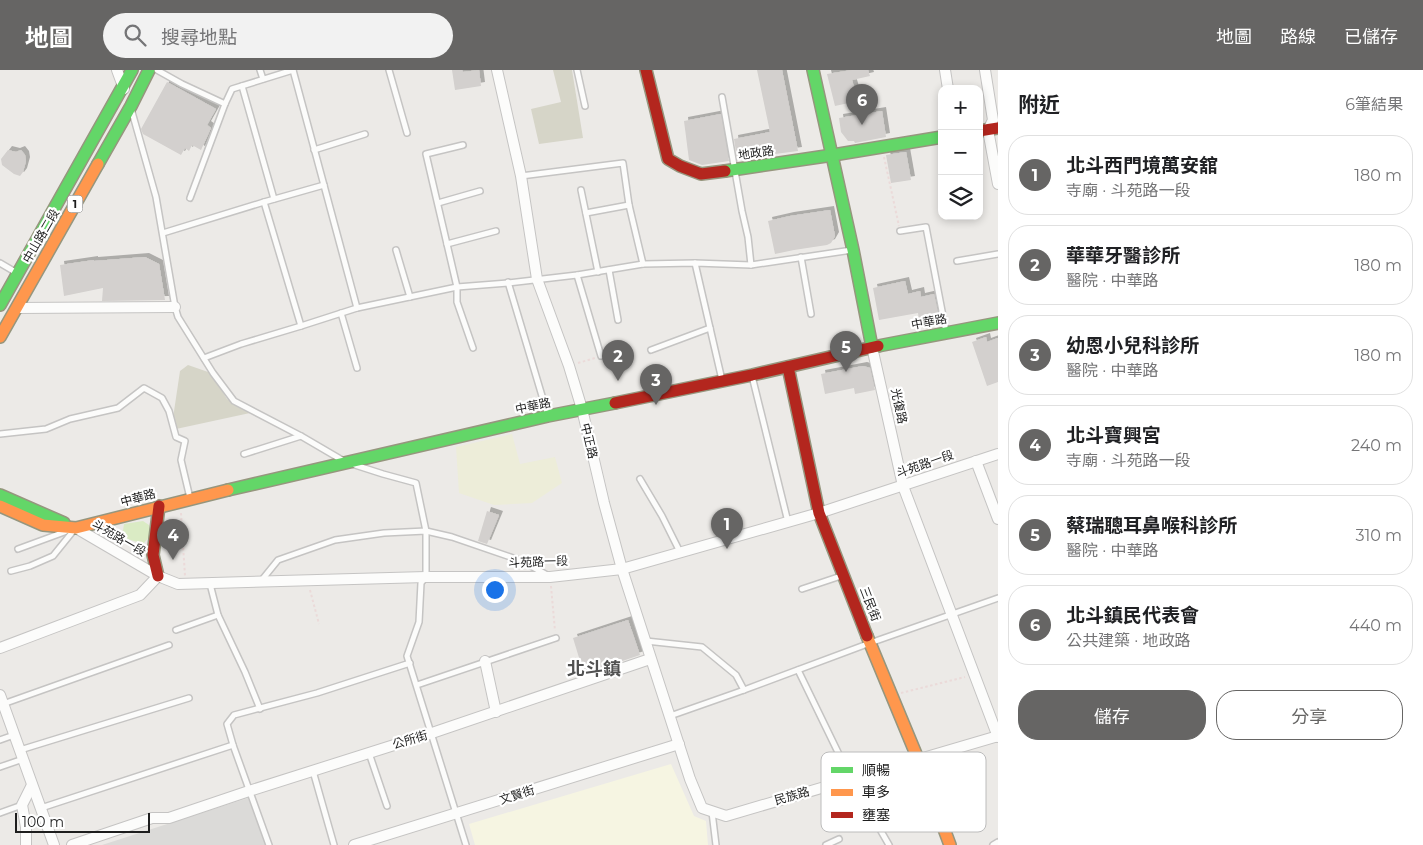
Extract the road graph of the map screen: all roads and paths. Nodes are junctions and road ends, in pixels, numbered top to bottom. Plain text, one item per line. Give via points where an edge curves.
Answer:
1 (117, 70) edge
2 (132, 70) edge
3 (149, 70) edge
4 (157, 70) edge
5 (260, 70) edge
6 (293, 70) edge
7 (389, 70) edge
8 (497, 70) edge
9 (577, 70) edge
10 (646, 70) edge
11 (813, 70) edge
12 (944, 70) edge
13 (985, 70) edge
14 (263, 79) junction
15 (947, 85) edge
16 (123, 86) junction
17 (242, 86) junction
18 (722, 97) dead end
19 (225, 104) junction
20 (131, 106) junction
21 (585, 106) dead end
22 (988, 130) edge
23 (407, 133) dead end
24 (365, 134) dead end
25 (938, 138) edge
26 (463, 145) dead end
27 (882, 147) junction
28 (314, 150) junction
29 (832, 155) junction
30 (735, 170) junction
31 (521, 176) junction
32 (998, 184) edge
33 (324, 185) junction
34 (581, 190) dead end
35 (480, 191) dead end
36 (190, 198) dead end
37 (274, 199) junction
38 (264, 202) junction
39 (438, 202) junction
40 (629, 204) junction
41 (586, 214) junction
42 (496, 231) dead end
43 (900, 232) joint
44 (163, 233) junction
45 (447, 244) junction
46 (396, 250) dead end
47 (853, 250) junction
48 (998, 254) edge
49 (801, 257) junction
50 (957, 261) dead end
51 (0, 263) edge
52 (695, 263) junction
53 (642, 264) junction
54 (750, 265) junction
55 (609, 270) junction
56 (598, 272) junction
57 (18, 273) junction
58 (577, 275) junction
59 (538, 279) junction
60 (508, 282) junction
61 (457, 287) junction
62 (410, 297) junction
63 (0, 305) edge
64 (175, 307) junction
65 (17, 308) junction
66 (357, 308) junction
67 (341, 314) junction
68 (811, 314) dead end
69 (618, 320) dead end
70 (998, 323) edge
71 (301, 326) junction
72 (710, 328) junction
73 (946, 333) junction
74 (0, 337) edge
75 (872, 347) junction
76 (473, 348) dead end
77 (651, 350) dead end
78 (602, 356) joint
79 (204, 358) junction
80 (569, 366) junction
81 (788, 367) junction
82 (357, 368) dead end
83 (752, 375) junction
84 (722, 381) junction
85 (582, 409) junction
86 (548, 416) junction
87 (0, 434) edge
88 (301, 436) junction
89 (244, 454) dead end
90 (998, 454) edge
91 (976, 461) junction
92 (346, 462) junction
93 (640, 479) dead end
94 (903, 486) junction
95 (0, 495) edge
96 (185, 500) junction
97 (0, 506) edge
98 (160, 506) junction
99 (819, 513) junction
100 (998, 520) edge
101 (788, 522) junction
102 (76, 528) junction
103 (426, 530) junction
104 (18, 549) dead end
105 (680, 552) junction
106 (622, 569) junction
107 (11, 571) dead end
108 (844, 575) junction
109 (158, 576) junction
110 (426, 577) junction
111 (550, 577) junction
112 (307, 581) junction
113 (260, 582) junction
114 (186, 584) junction
115 (210, 584) junction
116 (802, 589) dead end
117 (998, 598) edge
118 (218, 615) junction
119 (952, 615) junction
120 (320, 624) dead end
121 (176, 630) dead end
122 (556, 638) joint
123 (646, 641) junction
124 (870, 643) junction
125 (169, 646) dead end
126 (0, 648) edge
127 (650, 660) junction
128 (485, 661) junction
129 (410, 663) junction
130 (798, 670) junction
131 (974, 674) junction
132 (417, 685) junction
133 (744, 690) junction
134 (892, 695) junction
135 (189, 698) dead end
136 (1, 701) edge
137 (260, 709) junction
138 (496, 712) junction
139 (670, 716) junction
140 (432, 733) junction
141 (14, 735) junction
142 (998, 736) edge
143 (0, 740) edge
144 (679, 744) junction
145 (234, 745) junction
146 (838, 752) edge
147 (915, 752) edge
148 (942, 752) edge
149 (369, 753) junction
150 (21, 754) junction
151 (0, 766) edge
152 (313, 770) junction
153 (32, 784) junction
154 (821, 788) edge
155 (249, 790) junction
156 (22, 805) junction
157 (387, 806) dead end
158 (41, 808) junction
159 (702, 808) joint
160 (712, 811) junction
161 (0, 813) edge
162 (457, 814) junction
163 (882, 832) edge
164 (945, 832) edge
165 (839, 840) dead end
166 (998, 842) edge
167 (26, 845) edge
168 (54, 845) edge
169 (72, 845) edge
170 (269, 845) edge
171 (334, 845) edge
172 (354, 845) edge
173 (466, 845) edge
174 (716, 845) edge
175 (826, 845) edge
176 (889, 845) edge
177 (950, 845) edge
178 (993, 845) edge

1 - 16 street
2 - 16 main road, 中山路二段 / 1
3 - 20 main road, 中山路二段 / 1
4 - 19 lane
5 - 14 lane
6 - 14 lane
6 - 28 lane
7 - 23 lane
8 - 31 street, 中正路
9 - 21 lane
10 - 30 main road, 地政路 via 668,158 691,172 701,174
11 - 29 main road, 光復路
12 - 15 street
13 - 22 street via 993,120
14 - 17 lane
16 - 20 street
16 - 57 main road, 中山路二段 / 1
17 - 19 lane via 232,89
17 - 37 lane
18 - 30 lane
19 - 36 lane
20 - 44 lane
20 - 65 main road, 中山路二段 / 1
22 - 32 street
24 - 28 lane
25 - 27 main road, 地政路
26 - 39 lane via 426,154
27 - 29 main road, 地政路
27 - 43 path
28 - 33 lane
29 - 30 main road, 地政路
29 - 47 main road, 光復路
30 - 54 lane
31 - 40 lane via 623,163
31 - 59 street, 中正路
33 - 37 lane
33 - 66 lane
34 - 41 lane
35 - 39 lane
37 - 38 lane
38 - 44 lane
38 - 71 lane
39 - 45 lane
40 - 41 lane
40 - 53 lane
41 - 56 lane
42 - 45 lane
43 - 73 lane via 926,227
44 - 64 lane
45 - 61 lane
46 - 62 lane
47 - 49 lane
47 - 75 main road, 光復路
48 - 50 lane
49 - 54 lane
49 - 68 lane
51 - 57 lane
52 - 53 lane
52 - 54 lane
52 - 72 lane
53 - 55 lane
55 - 56 lane
55 - 69 lane
56 - 58 lane
57 - 63 main road, 中山路二段 / 1
58 - 59 lane
58 - 78 lane
59 - 60 lane
59 - 80 street, 中正路
60 - 61 lane
60 - 86 lane
61 - 62 lane
61 - 76 lane via 457,302
62 - 66 lane
64 - 65 street
64 - 79 lane
65 - 74 main road, 中山路二段 / 1
66 - 67 lane
67 - 71 lane
67 - 82 lane
70 - 73 main road, 中華路
71 - 79 lane
72 - 77 lane
72 - 84 lane
73 - 75 main road, 中華路
75 - 81 main road, 中華路
75 - 94 street, 光復路
78 - 80 path
79 - 88 lane via 234,401
80 - 85 street, 中正路
81 - 83 main road, 中華路
81 - 99 main road, 三民街
83 - 84 main road, 中華路
83 - 101 lane
84 - 85 main road, 中華路
85 - 86 main road, 中華路
85 - 106 street, 中正路
86 - 92 main road, 中華路
87 - 96 lane via 46,429 70,419 118,408 144,388 162,398 176,437 185,441 182,460
88 - 89 lane
88 - 92 lane
90 - 91 street, 斗苑路一段
91 - 94 street, 斗苑路一段
91 - 100 street
92 - 96 main road, 中華路
92 - 103 lane via 416,483
93 - 105 lane
94 - 99 street, 斗苑路一段
94 - 119 street, 光復路
95 - 102 main road, 斗苑路一段
96 - 98 main road, 中華路
96 - 114 path
97 - 102 main road, 斗苑路一段 via 43,525
98 - 102 main road, 中華路
98 - 109 main road via 153,555
99 - 101 street, 斗苑路一段
99 - 108 main road, 三民街
101 - 105 street, 斗苑路一段
102 - 104 lane
102 - 107 lane via 53,556
102 - 109 street, 斗苑路一段
103 - 110 lane
103 - 111 lane via 522,561
103 - 113 lane via 384,532 335,540 278,560
105 - 106 street, 斗苑路一段
106 - 111 street, 斗苑路一段
106 - 123 street, 中正路
108 - 116 lane
108 - 124 main road, 三民街
109 - 114 street, 斗苑路一段
109 - 126 street via 140,595
110 - 111 street, 斗苑路一段
110 - 112 street, 斗苑路一段
110 - 129 lane via 421,583 418,622 407,656
111 - 122 path
112 - 113 street, 斗苑路一段
112 - 120 path
113 - 115 street, 斗苑路一段
114 - 115 street, 斗苑路一段
115 - 118 lane
117 - 119 lane
118 - 121 lane
118 - 137 lane
119 - 124 lane
119 - 131 street, 光復路
122 - 128 lane
123 - 127 street, 中正路
123 - 133 lane via 702,648 736,675
124 - 130 lane
124 - 134 main road, 三民街
125 - 136 lane
127 - 138 street, 公所街
127 - 139 street, 中正路
128 - 132 lane
128 - 138 street
129 - 132 lane
129 - 137 lane
130 - 133 lane
130 - 146 lane
131 - 134 path
131 - 142 street, 光復路
132 - 140 lane
133 - 139 lane
134 - 147 main road, 三民街
135 - 150 lane
136 - 141 street
137 - 145 lane via 234,715 227,724
138 - 140 street, 公所街
139 - 144 street, 中正路
140 - 149 street, 公所街
140 - 162 lane
141 - 143 lane
141 - 150 street
142 - 148 street, 民族路
144 - 159 street, 中正路
144 - 162 street, 文賢街
145 - 155 lane
145 - 158 lane
149 - 152 street, 公所街
149 - 157 lane
150 - 151 lane
150 - 153 street
152 - 155 street, 公所街
152 - 171 lane
153 - 156 street
153 - 158 street
154 - 160 street, 民族路 via 726,816
155 - 169 street, 公所街 via 169,818 152,818
155 - 170 lane
156 - 161 lane
156 - 167 street
158 - 168 street
159 - 160 street, 民族路
160 - 174 lane
162 - 172 street, 文賢街
162 - 173 lane
163 - 176 lane
164 - 177 main road, 三民街
165 - 175 lane
166 - 178 lane

